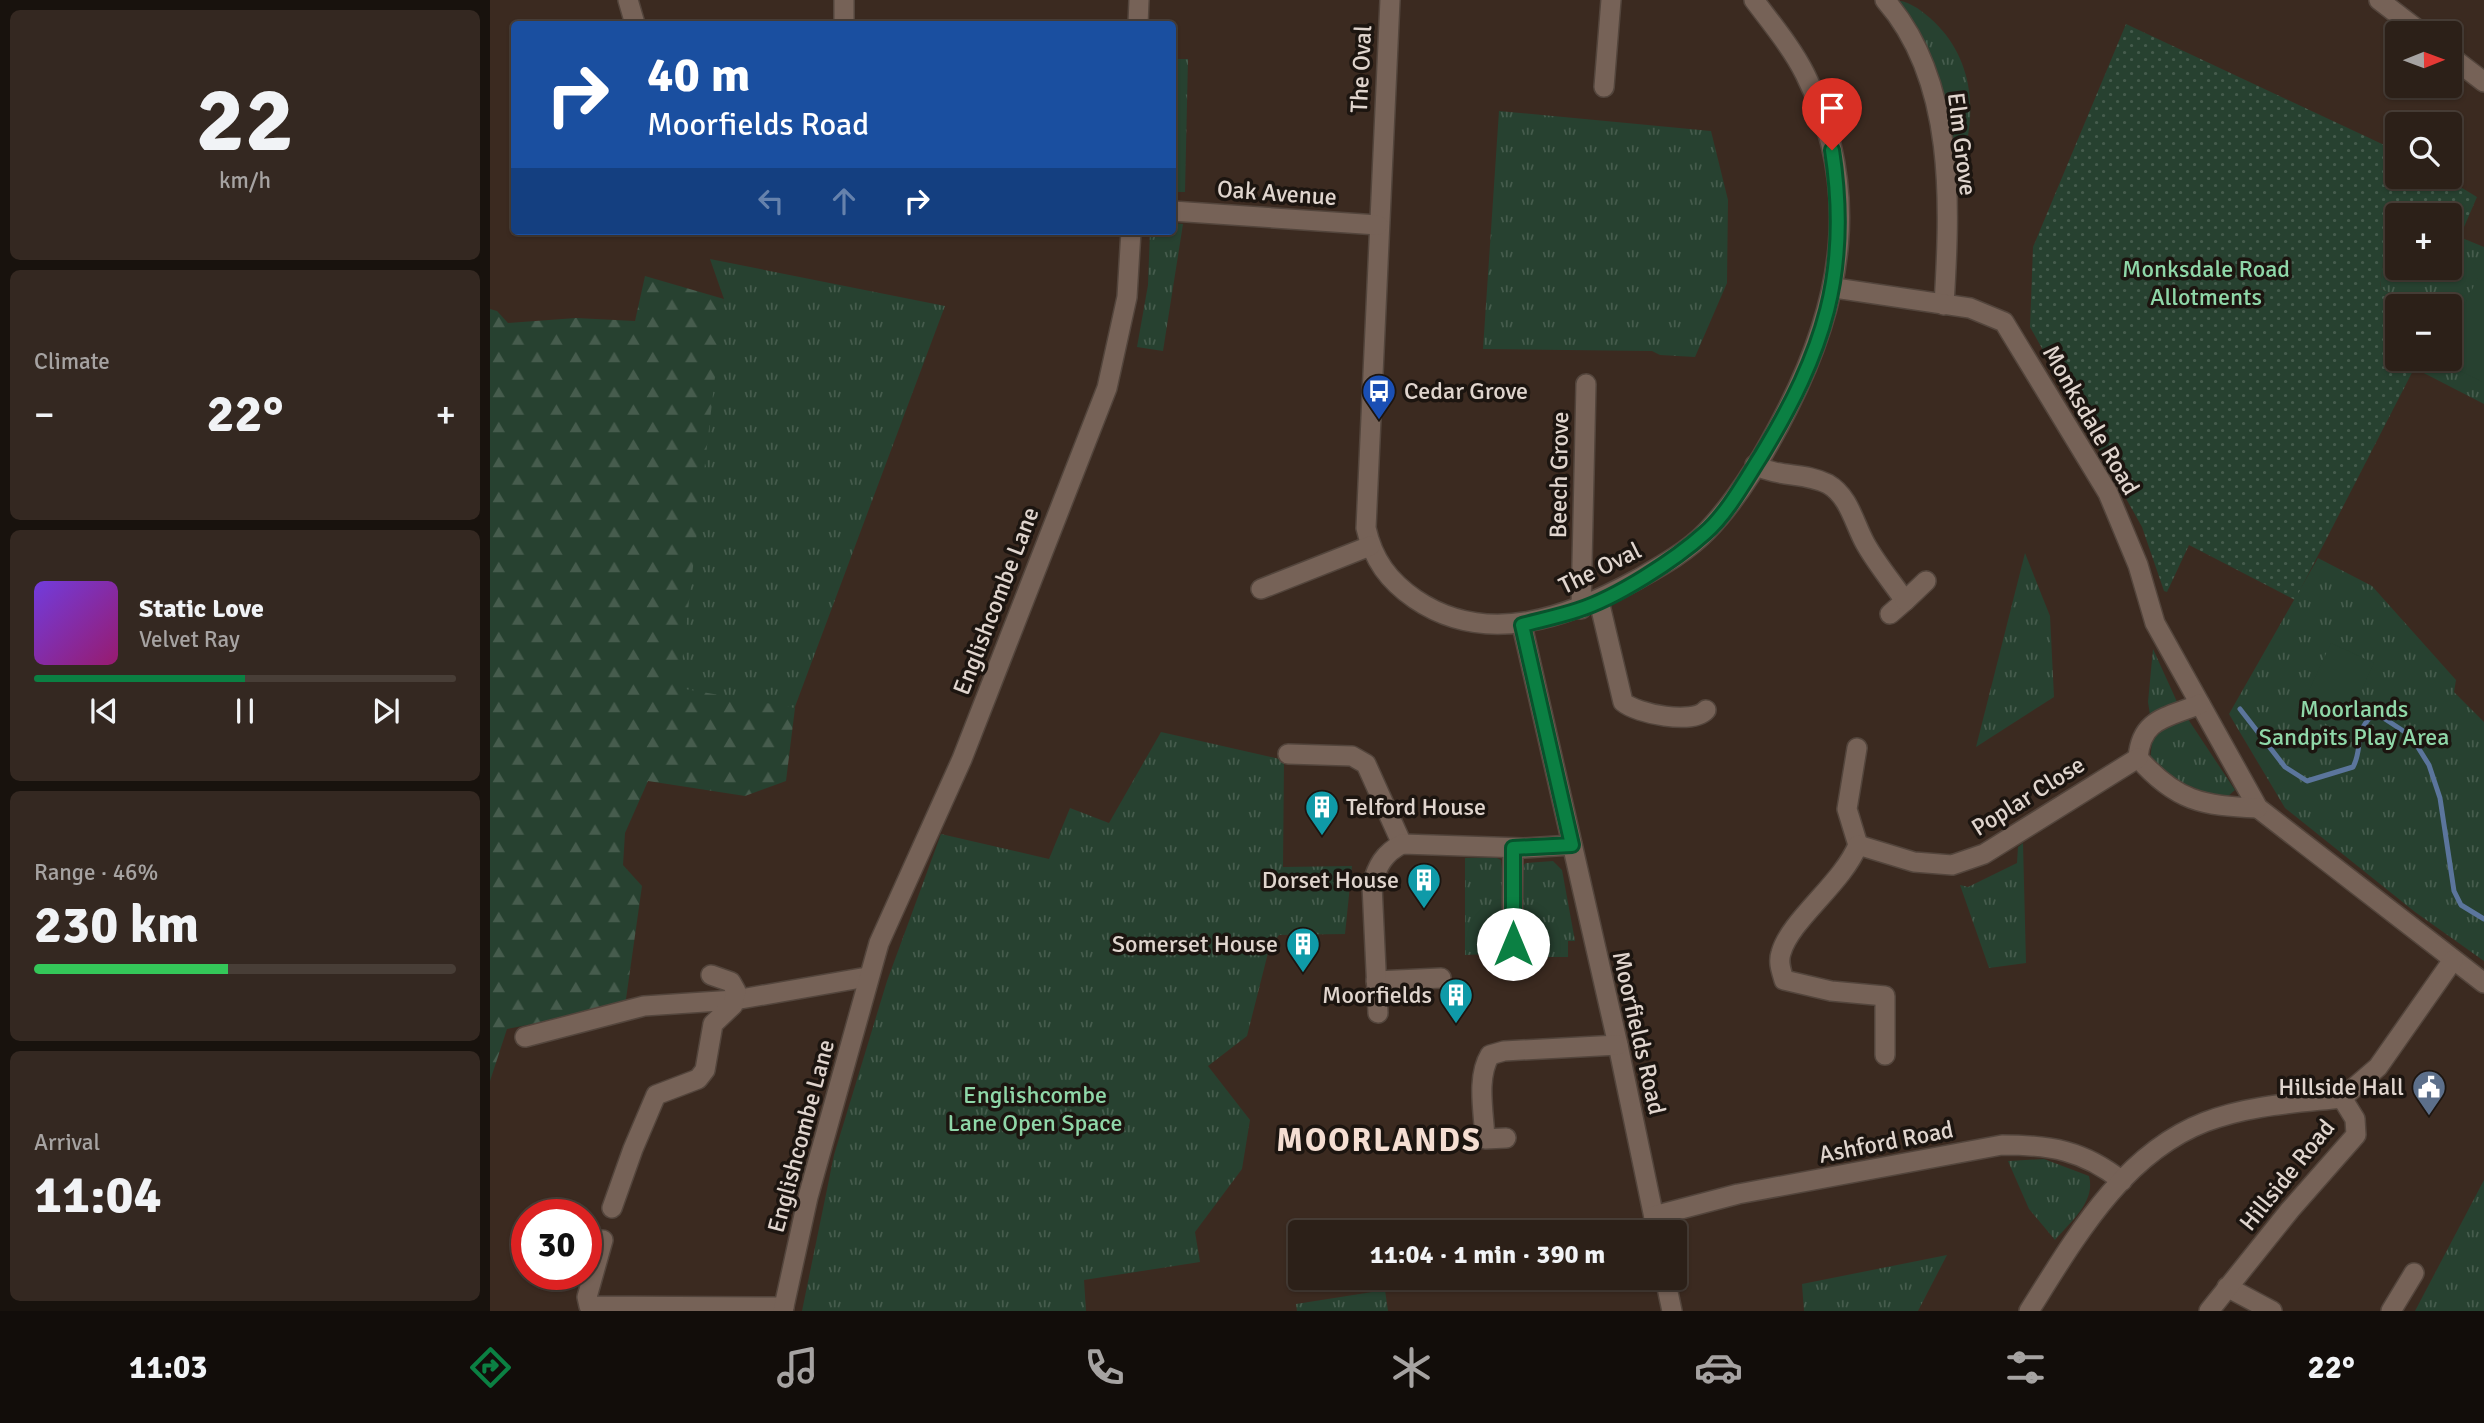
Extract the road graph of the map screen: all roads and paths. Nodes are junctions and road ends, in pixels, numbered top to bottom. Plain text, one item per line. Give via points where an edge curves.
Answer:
1 (628, 0) edge
2 (844, 0) edge
3 (1139, 0) edge
4 (1390, 0) edge
5 (1611, 0) edge
6 (1754, 0) edge
7 (1885, 0) edge
8 (2379, 0) edge
9 (634, 21) edge
10 (844, 21) edge
11 (1138, 21) edge
12 (2406, 21) edge
13 (2462, 65) edge
14 (2484, 82) edge
15 (1604, 87) dead end
16 (1176, 211) edge
17 (1378, 225) junction
18 (1131, 235) edge
19 (1835, 288) junction
20 (1944, 305) junction
21 (1586, 384) dead end
22 (1755, 466) junction
23 (1370, 546) junction
24 (1926, 581) dead end
25 (1261, 589) dead end
26 (1599, 601) junction
27 (1581, 609) junction
28 (1522, 625) junction
29 (2200, 704) junction
30 (1706, 710) dead end
31 (1857, 748) dead end
32 (1288, 754) dead end
33 (2138, 758) junction
34 (2258, 807) junction
35 (1402, 844) junction
36 (1572, 845) junction
37 (1858, 845) junction
38 (1513, 848) junction
39 (1512, 950) dead end
40 (2453, 960) junction
41 (711, 975) dead end
42 (867, 977) junction
43 (1441, 978) dead end
44 (1376, 981) junction
45 (2484, 983) edge
46 (735, 1000) junction
47 (1378, 1013) dead end
48 (524, 1037) dead end
49 (1618, 1045) junction
50 (1885, 1055) dead end
51 (2342, 1098) junction
52 (1506, 1138) dead end
53 (2122, 1181) junction
54 (612, 1208) dead end
55 (1654, 1220) edge
56 (1666, 1220) edge
57 (603, 1240) dead end
58 (2414, 1273) dead end
59 (2227, 1287) junction
60 (1668, 1290) edge
61 (783, 1309) edge
62 (1672, 1311) edge
63 (2029, 1311) edge
64 (2209, 1311) edge
65 (2272, 1311) edge
66 (2391, 1311) edge

1 - 9 street
2 - 10 street
3 - 11 street
4 - 17 street, The Oval
5 - 15 street
6 - 19 street, The Oval via 1805,73 1832,150 1838,188
7 - 20 street, Elm Grove via 1900,17 1929,81 1938,116 1946,198
8 - 12 street
13 - 14 street
16 - 17 street, Oak Avenue
17 - 23 street, The Oval via 1366,528
18 - 42 street, Englishcombe Lane via 1128,297 1107,388 961,759
19 - 20 street, Monksdale Road
19 - 22 street, The Oval via 1810,365
20 - 29 street, Monksdale Road via 1991,314 2004,322 2017,340 2108,493 2138,565 2155,623
21 - 27 street, Beech Grove
22 - 24 street via 1828,484 1844,498 1898,607
22 - 26 street, The Oval via 1707,532 1667,563
23 - 25 street
23 - 28 street, The Oval via 1392,583 1434,612 1480,625
26 - 27 street, The Oval
26 - 30 street via 1623,702 1631,709 1690,719
27 - 28 street, The Oval
28 - 36 street, Moorfields Road
29 - 33 street via 2151,724 2140,738
29 - 34 street, Monksdale Road
31 - 37 street via 1847,809
32 - 35 street via 1352,755 1366,764
33 - 34 street via 2160,783 2181,795 2218,806
33 - 37 street, Poplar Close via 1984,854 1952,865 1914,862
34 - 40 street, Monksdale Road
35 - 38 street
35 - 44 street via 1384,858 1372,885
36 - 38 street
36 - 49 street, Moorfields Road
37 - 50 street via 1851,863 1784,943 1780,967 1784,979 1802,986 1885,996
38 - 39 street
40 - 45 street, Monksdale Road
40 - 51 street, Hillside Road via 2378,1067
41 - 46 street via 731,982
42 - 46 street
42 - 61 street, Englishcombe Lane
43 - 44 street
44 - 47 street
46 - 48 street via 644,1006
46 - 54 street via 713,1024 705,1070 698,1079 656,1095
49 - 52 street via 1490,1055 1484,1065 1476,1139
49 - 55 street, Moorfields Road
51 - 53 street via 2255,1107 2204,1122 2161,1145
51 - 59 street, Hillside Road via 2356,1119 2356,1135
53 - 56 street, Ashford Road via 2075,1153 2046,1145 2002,1145 1738,1194
53 - 63 street via 2089,1219
57 - 61 street, Englishcombe Lane via 587,1297 589,1306
58 - 66 street
59 - 64 street, Hillside Road
59 - 65 street
60 - 62 street

